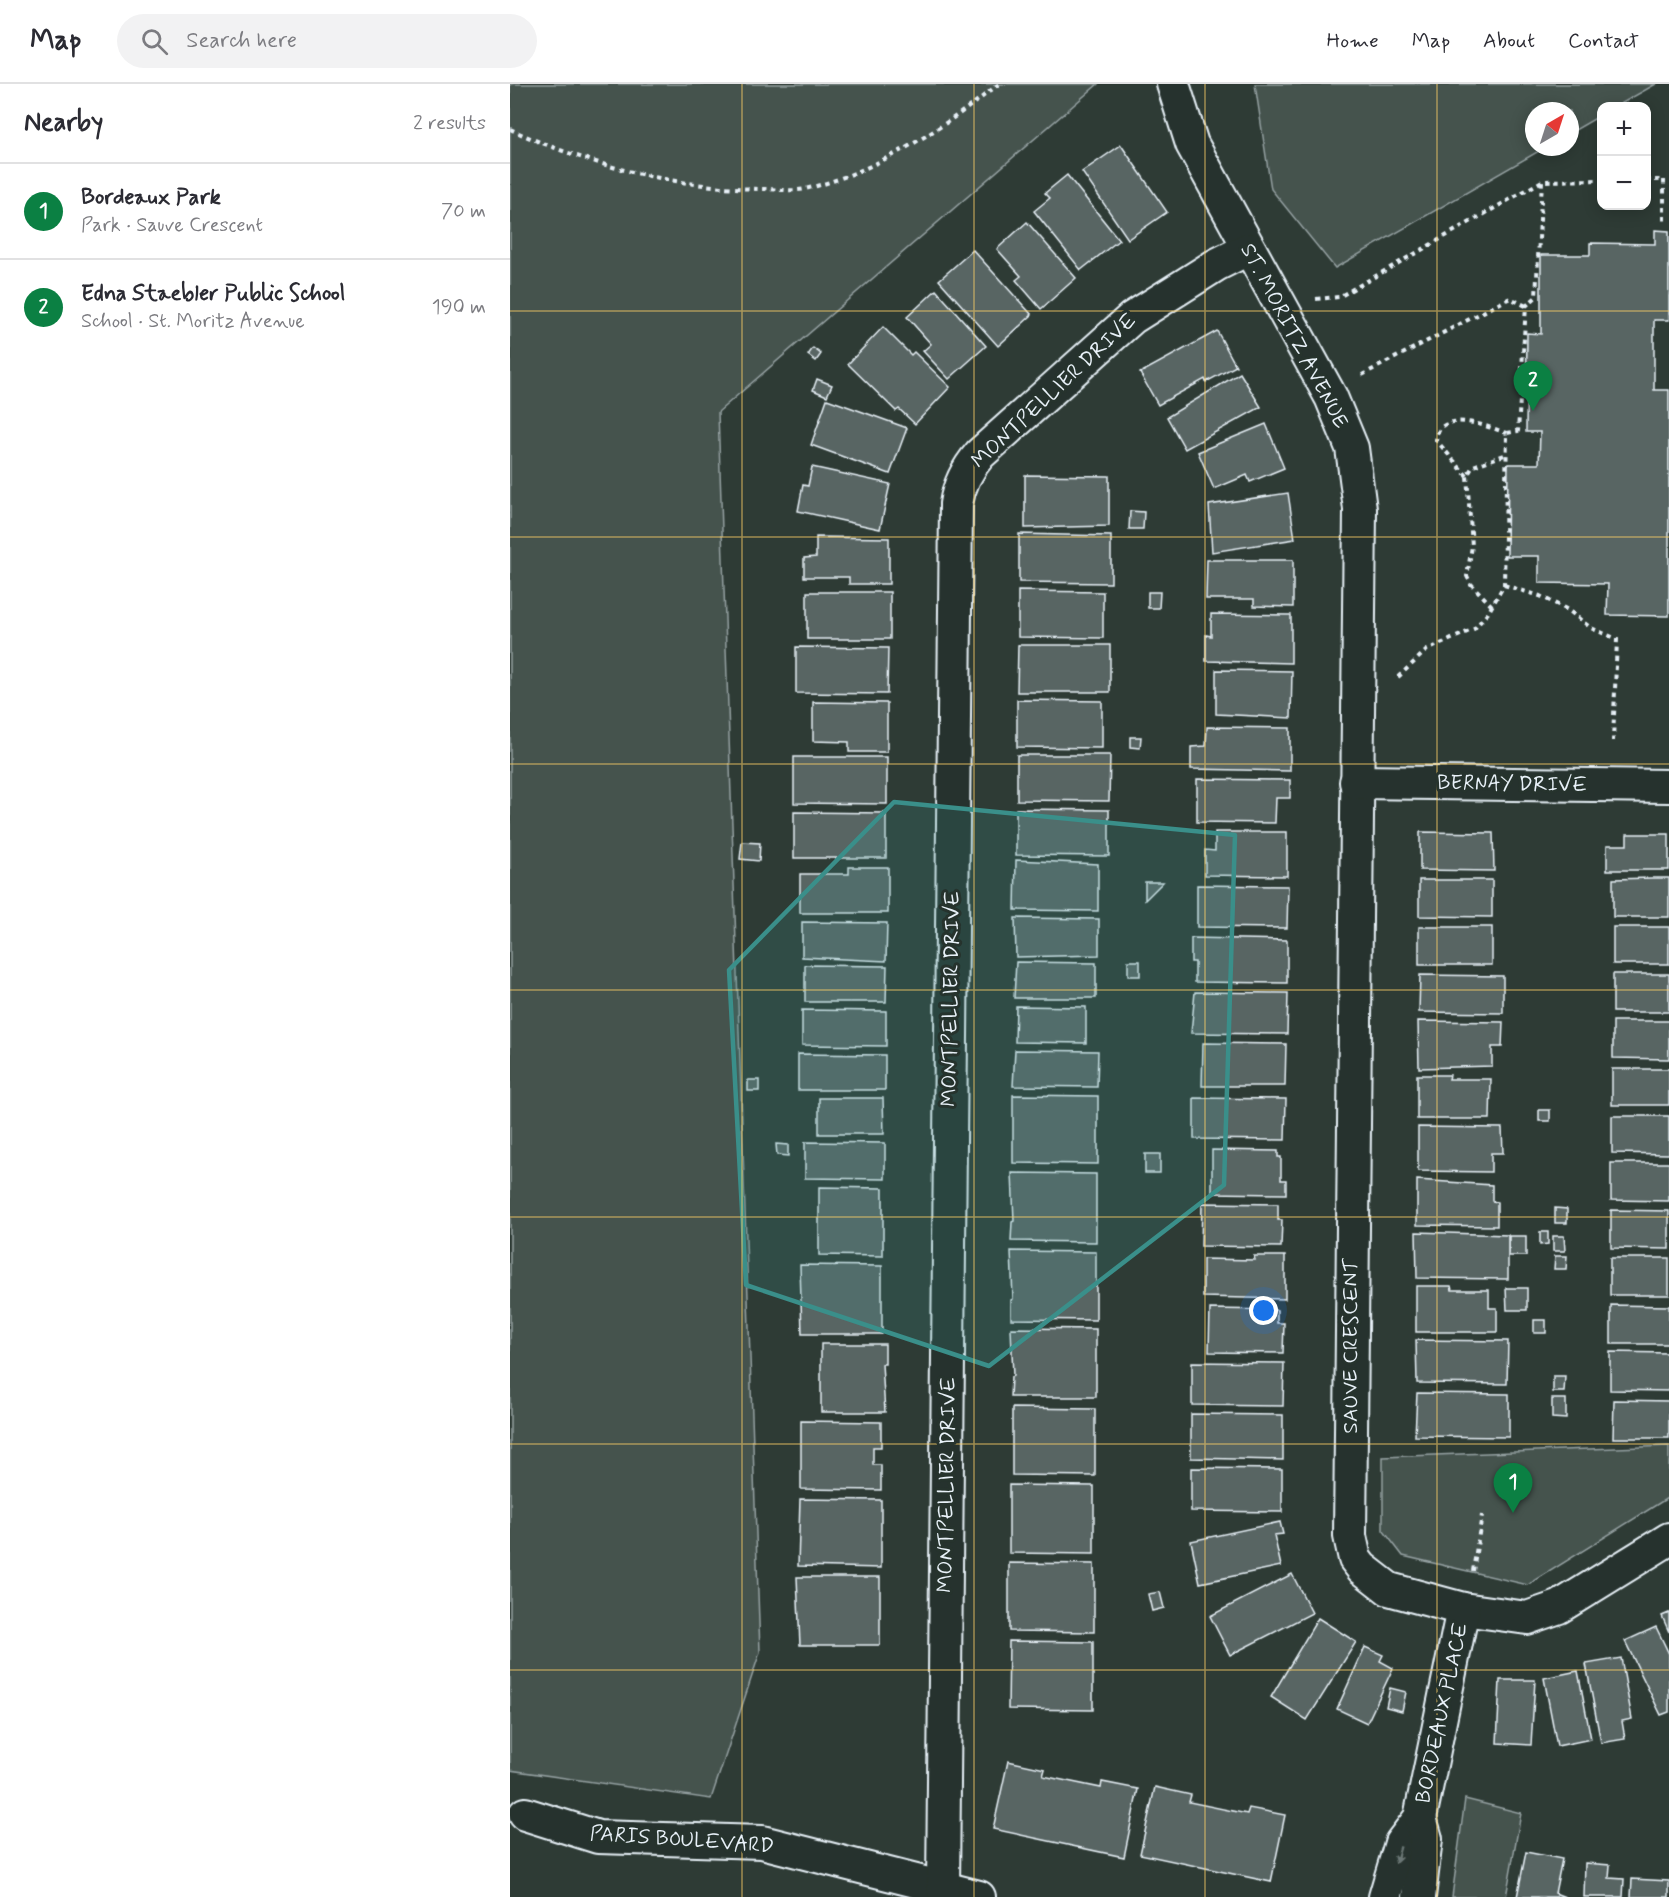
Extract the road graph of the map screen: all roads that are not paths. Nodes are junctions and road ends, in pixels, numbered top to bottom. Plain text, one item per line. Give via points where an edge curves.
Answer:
1 (1173, 84) edge
2 (1248, 249) junction
3 (1356, 782) junction
4 (1669, 786) edge
5 (1669, 1539) edge
6 (1463, 1609) junction
7 (525, 1814) dead end
8 (1420, 1818) junction
9 (943, 1889) junction
10 (979, 1897) edge
11 (1385, 1897) edge
12 (1419, 1897) edge

1 - 2 street, ST. MORITZ AVENUE via 1192,144
2 - 3 street, ST. MORITZ AVENUE via 1331,396 1352,448 1360,509
2 - 9 street, MONTPELLIER DRIVE via 1132,318 980,454 958,491
3 - 4 street, BERNAY DRIVE
3 - 6 street, SAUVE CRESCENT via 1350,1536 1355,1559 1378,1583
5 - 6 street, SAUVE CRESCENT via 1549,1613 1520,1618
6 - 8 street, BORDEAUX PLACE
7 - 9 street, PARIS BOULEVARD via 598,1837 762,1842
8 -> 11 street, BORDEAUX PLACE via 1401,1843
8 - 12 street, BORDEAUX PLACE via 1426,1839
9 - 10 street, PARIS BOULEVARD

